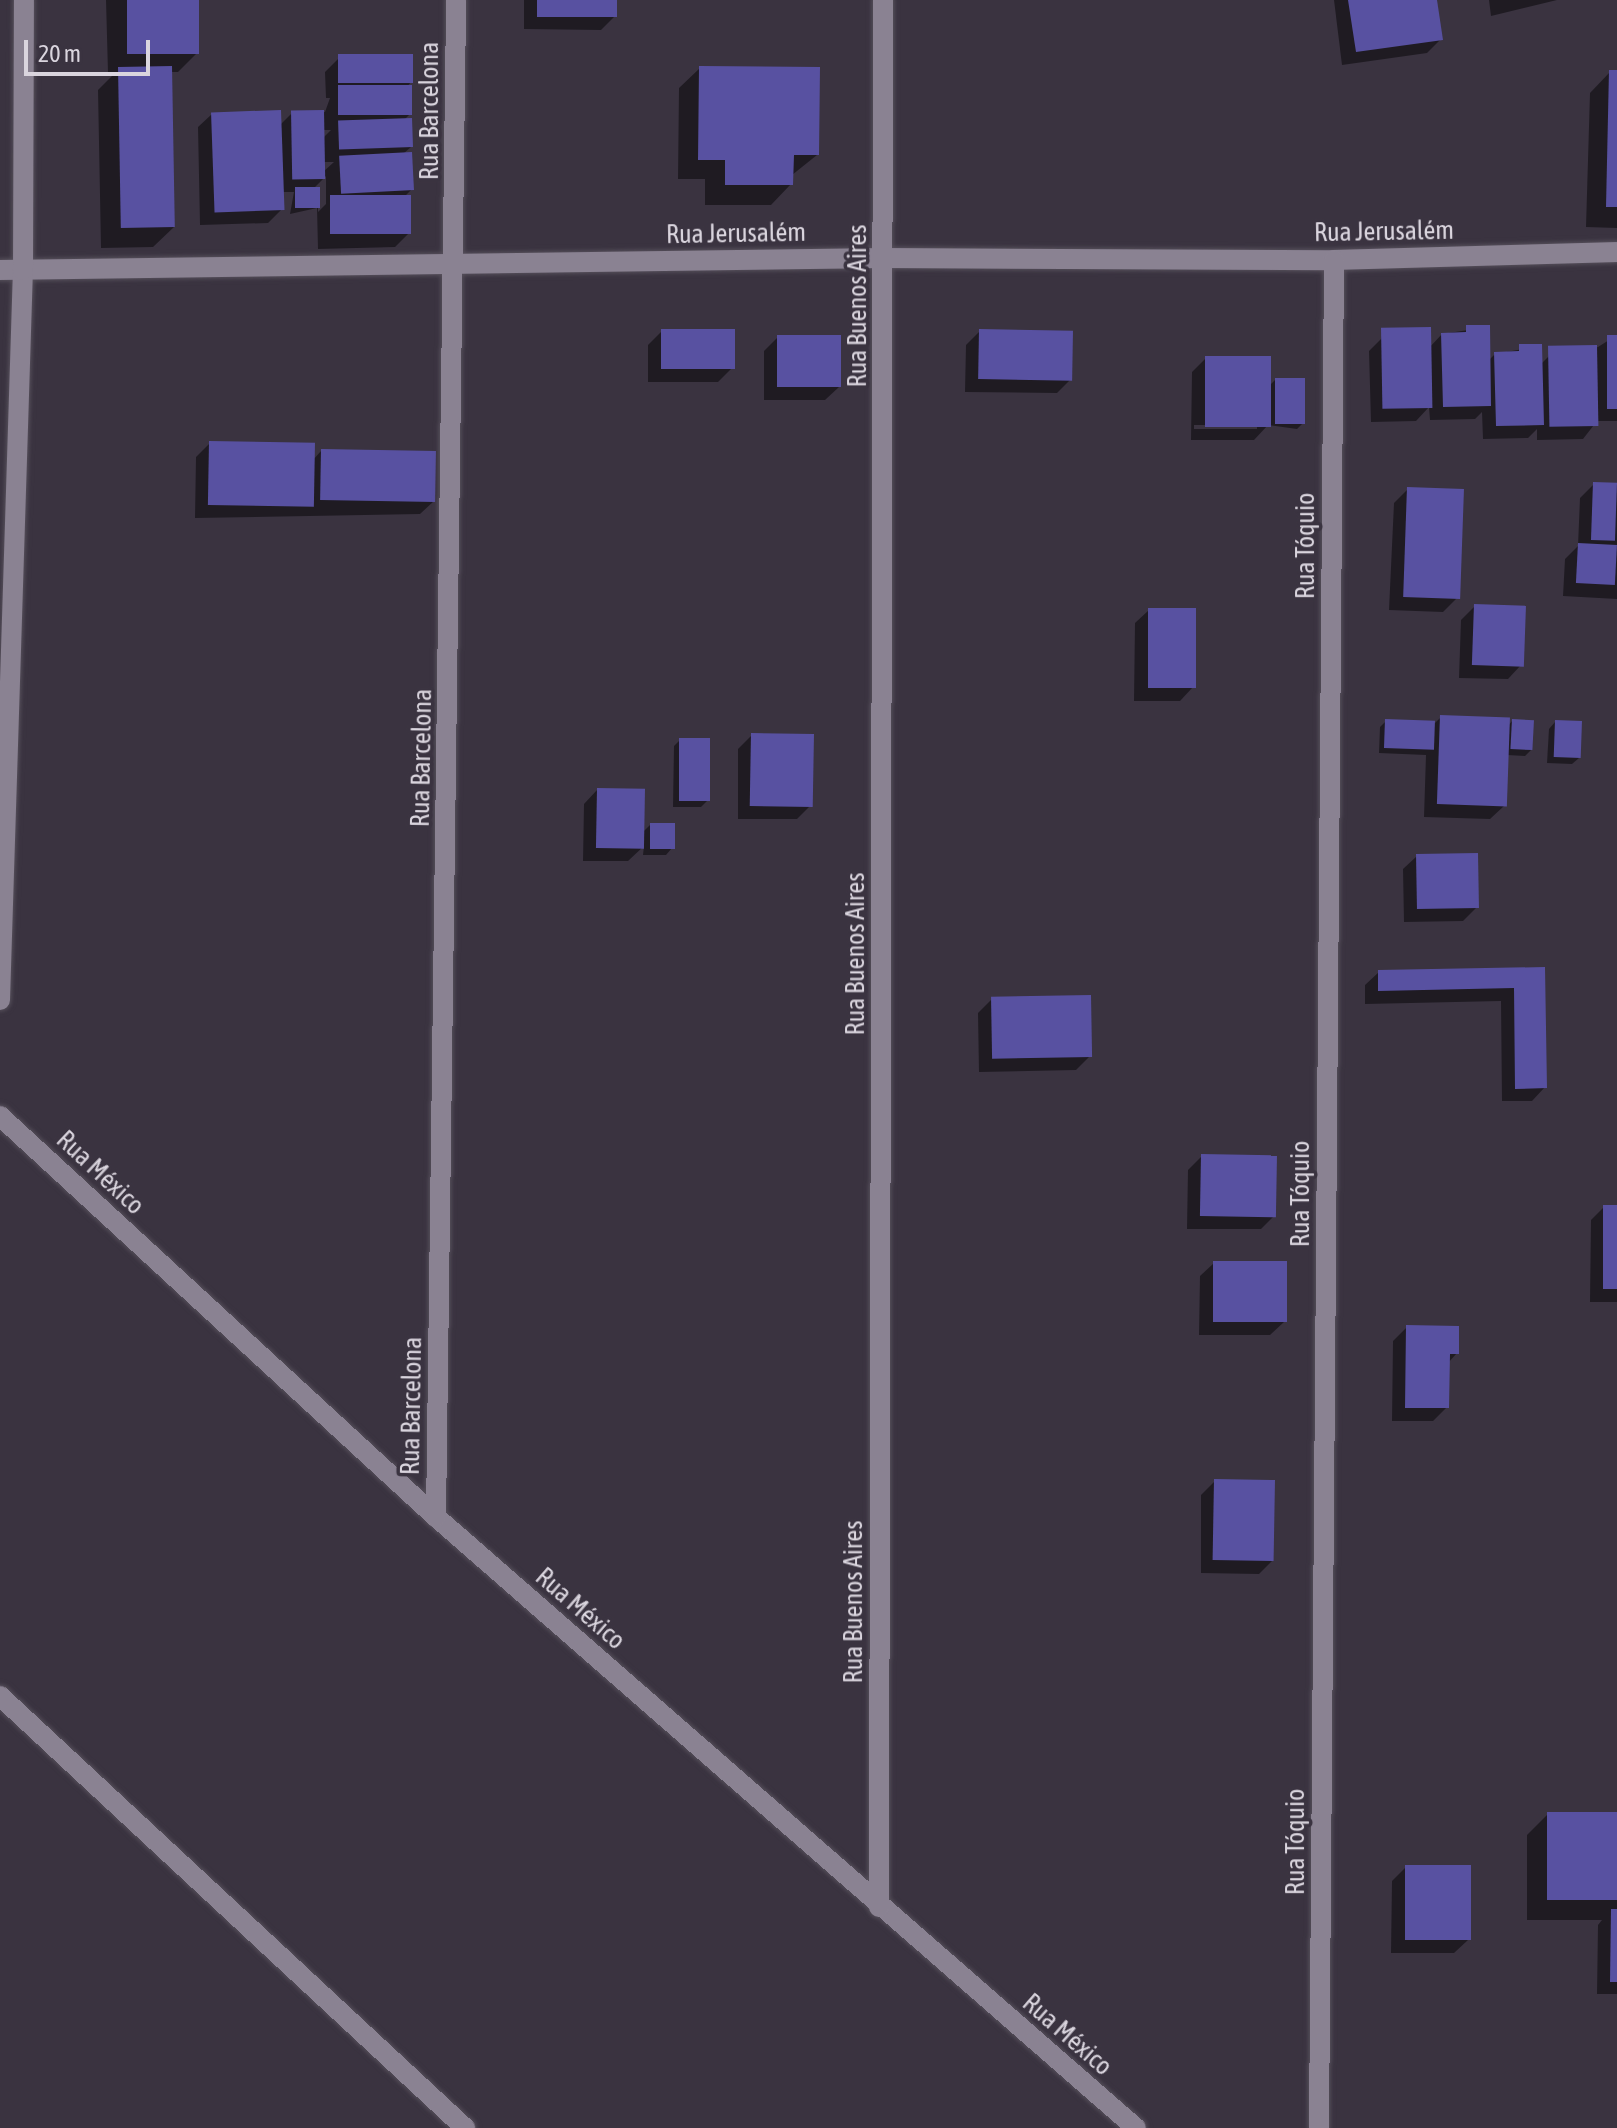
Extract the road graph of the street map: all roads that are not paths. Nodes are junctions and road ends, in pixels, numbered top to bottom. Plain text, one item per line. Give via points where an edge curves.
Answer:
1 (24, 0) edge
2 (456, 0) edge
3 (883, 0) edge
4 (1617, 252) edge
5 (884, 258) junction
6 (1334, 260) junction
7 (455, 264) junction
8 (0, 270) edge
9 (23, 270) junction
10 (0, 1000) edge
11 (0, 1116) edge
12 (436, 1517) junction
13 (0, 1696) edge
14 (879, 1907) junction
15 (465, 2128) edge
16 (1136, 2128) edge
17 (1319, 2128) edge

1 - 9 street
2 - 7 street, Rua Barcelona
3 - 5 street, Rua Buenos Aires
4 - 6 street, Rua Jerusalém
5 - 6 street, Rua Jerusalém
5 - 7 street, Rua Jerusalém
5 - 14 street, Rua Buenos Aires
6 - 17 street, Rua Tóquio
7 - 9 street, Rua Jerusalém
7 - 12 street, Rua Barcelona
8 - 9 street, Rua Jerusalém
9 - 10 street
11 - 12 street, Rua México
12 - 14 street, Rua México
13 - 15 street
14 - 16 street, Rua México

